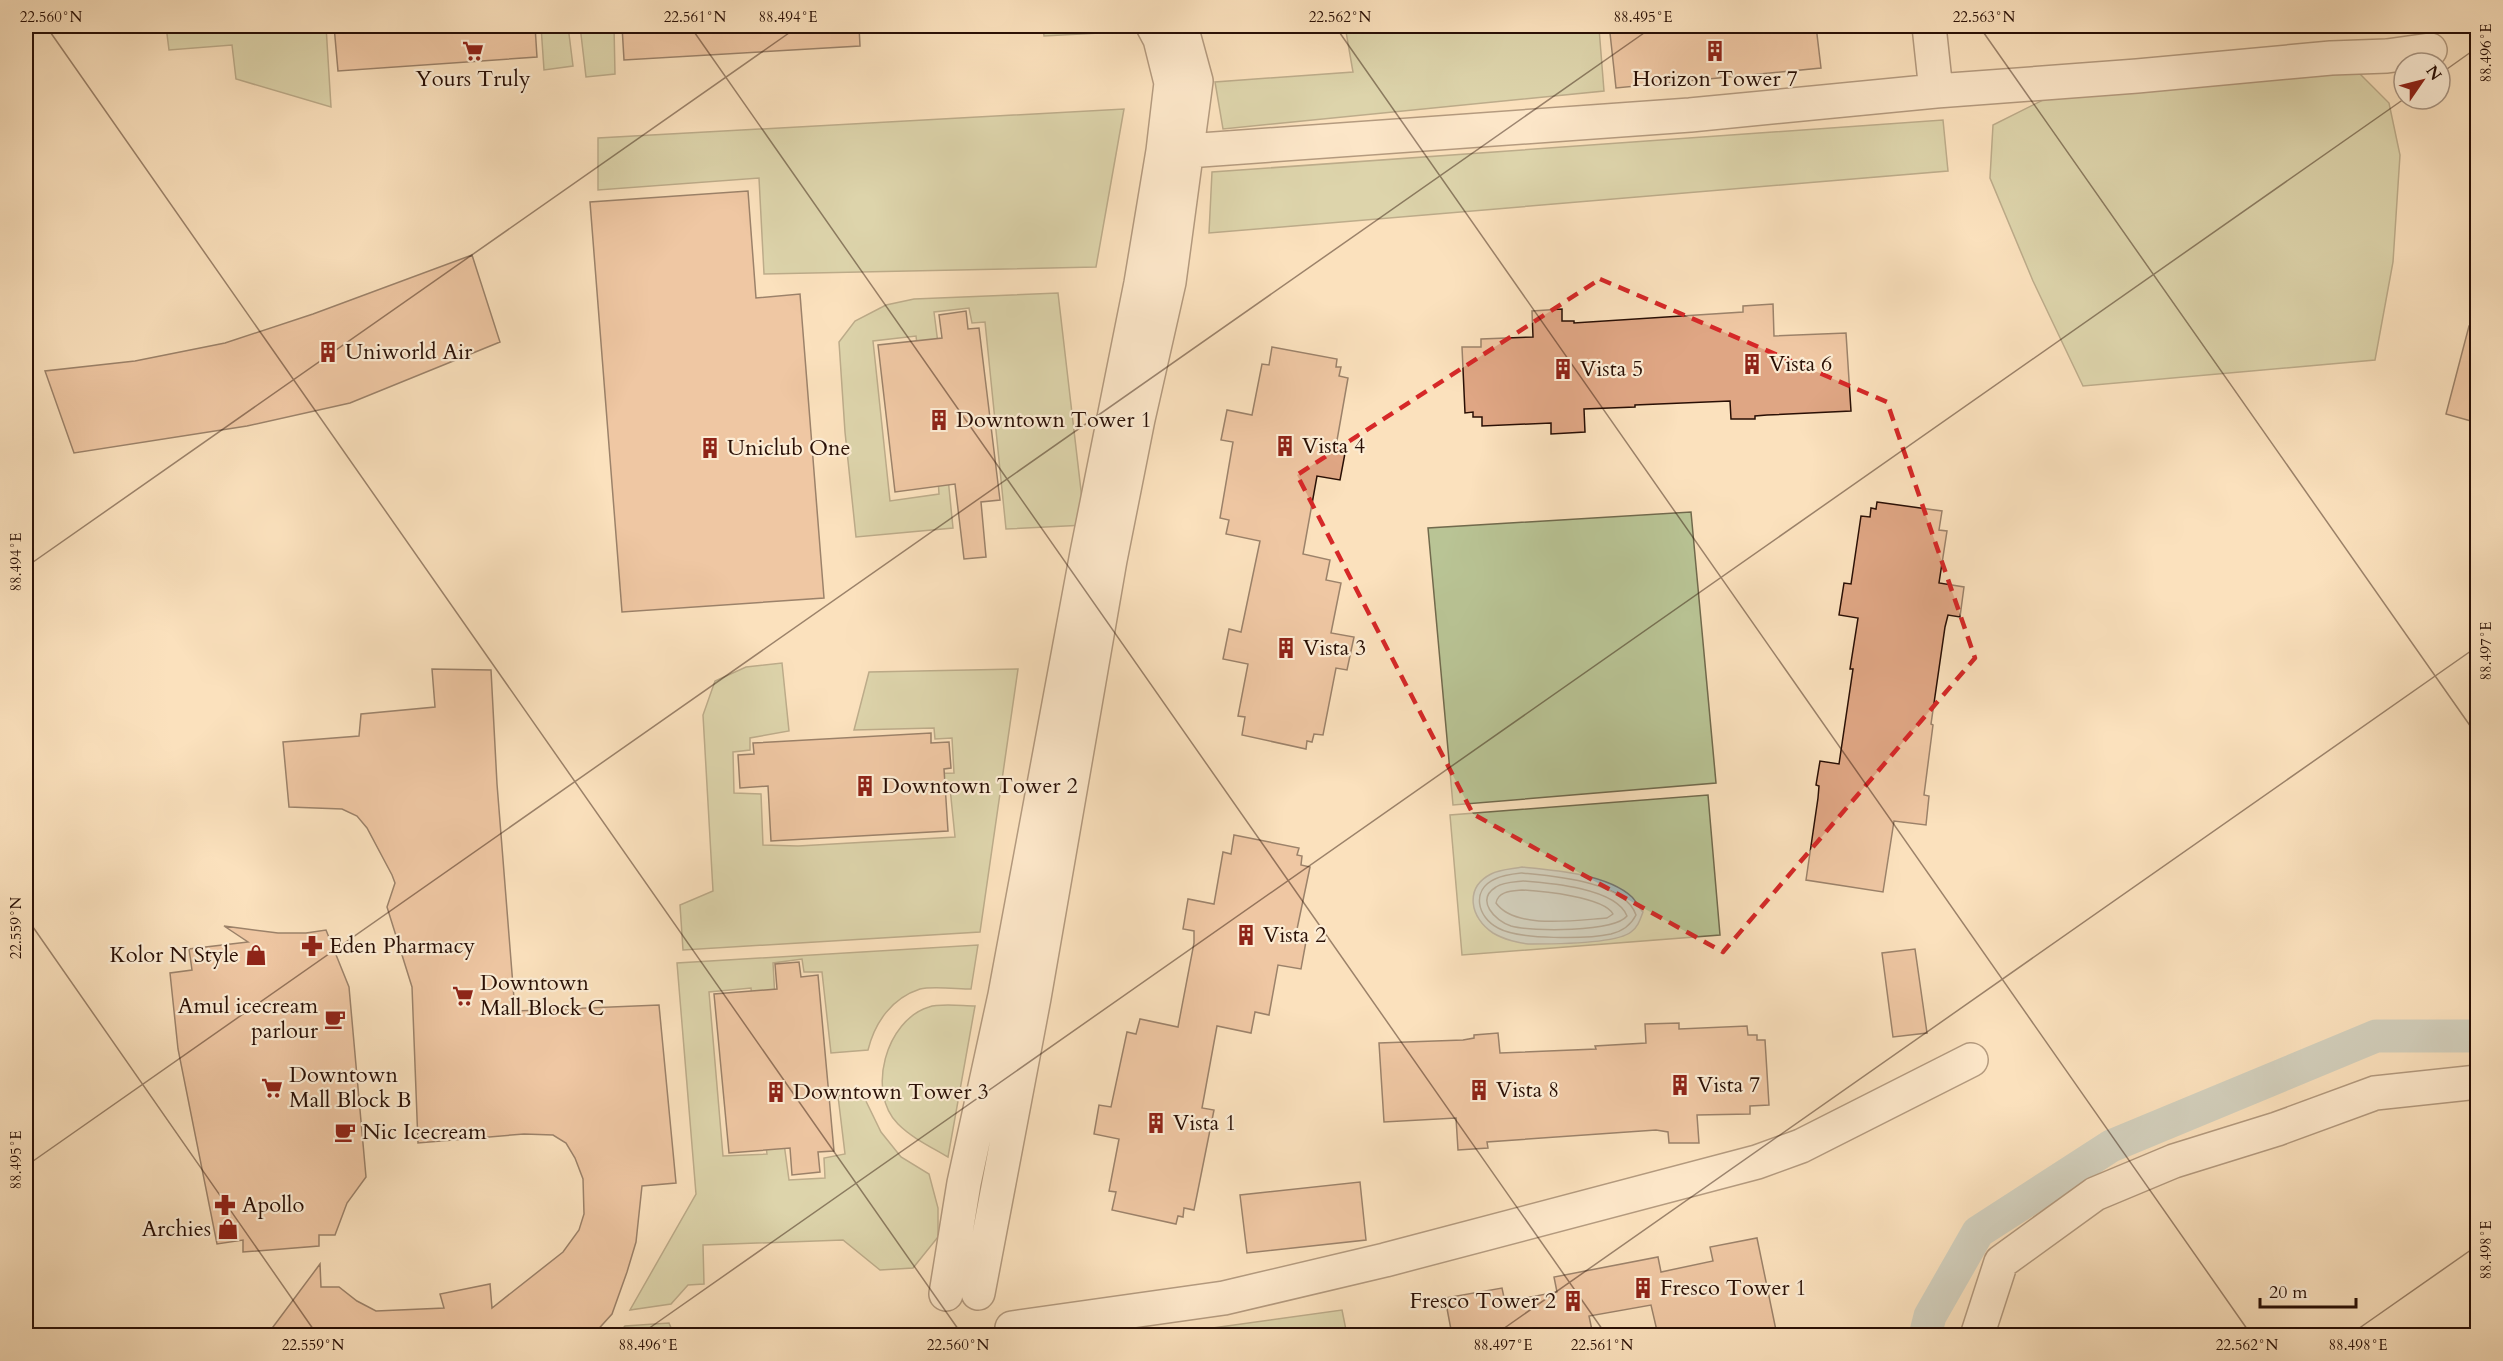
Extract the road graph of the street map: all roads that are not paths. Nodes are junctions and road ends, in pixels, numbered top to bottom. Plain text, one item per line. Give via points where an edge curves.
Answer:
1 (1153, 26) edge
2 (1181, 26) edge
3 (1929, 26) edge
4 (2430, 50) dead end
5 (1936, 91) junction
6 (1187, 151) junction
7 (1017, 1008) junction
8 (2478, 1082) edge
9 (978, 1293) dead end
10 (946, 1294) dead end
11 (1012, 1328) dead end
12 (1095, 1335) edge
13 (1977, 1335) edge

1 - 7 street via 1171,83 1163,151 1087,553
2 - 6 street via 1196,81
3 - 5 street
4 - 5 street
5 - 6 street via 1690,116
6 - 7 street via 1169,282
7 - 9 street
7 - 10 street via 964,1183
8 - 13 street via 2375,1093 2174,1161 2095,1194 2001,1262
11 - 12 street via 1224,1298 1757,1162 1976,1070 1808,1167 1389,1278 1226,1316

